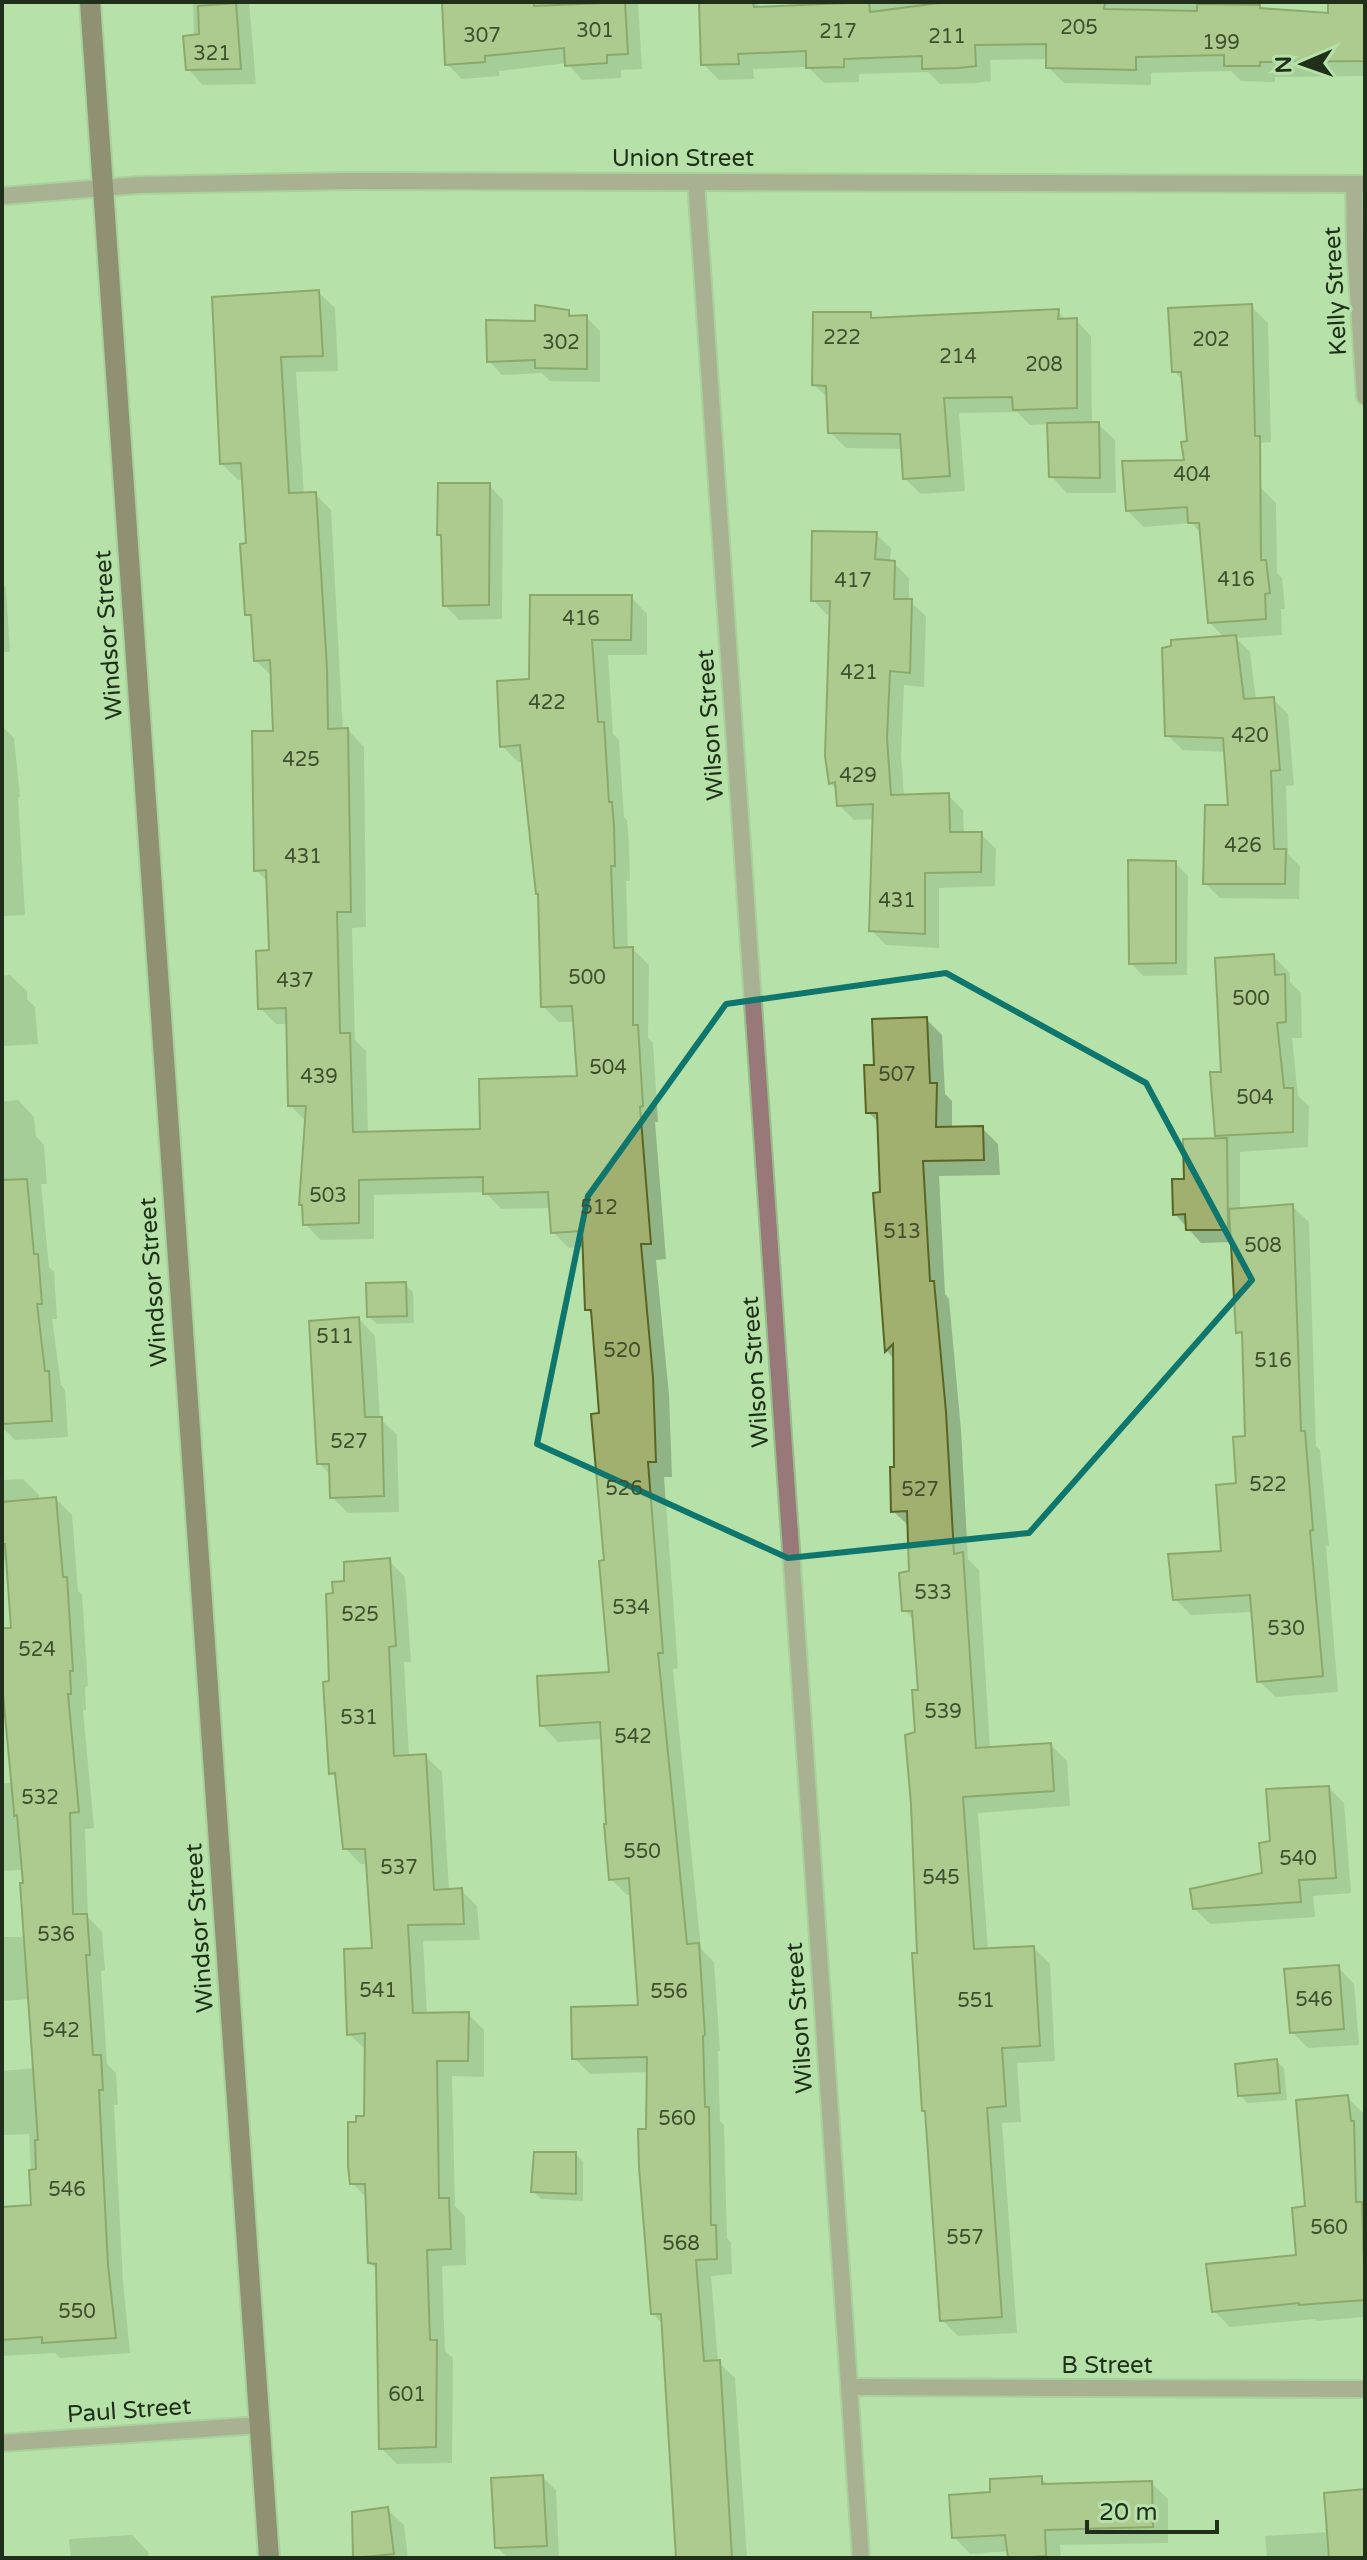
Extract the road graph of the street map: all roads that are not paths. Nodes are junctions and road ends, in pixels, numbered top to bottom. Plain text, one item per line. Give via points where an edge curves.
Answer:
1 (90, 2) edge
2 (696, 182) junction
3 (1359, 184) edge
4 (103, 189) junction
5 (2, 196) edge
6 (1365, 396) edge
7 (849, 2387) junction
8 (1365, 2389) edge
9 (260, 2425) junction
10 (2, 2443) edge
11 (269, 2558) edge
12 (861, 2558) edge

1 - 4 main road, Windsor Street
2 - 3 street, Union Street
2 - 4 street, Union Street via 351,181
2 - 7 street, Wilson Street
3 - 6 street, Kelly Street via 1355,246
4 - 5 street, Union Street
4 - 9 main road, Windsor Street
7 - 8 street, B Street
7 - 12 street, Wilson Street
9 - 10 street, Paul Street
9 - 11 main road, Windsor Street

